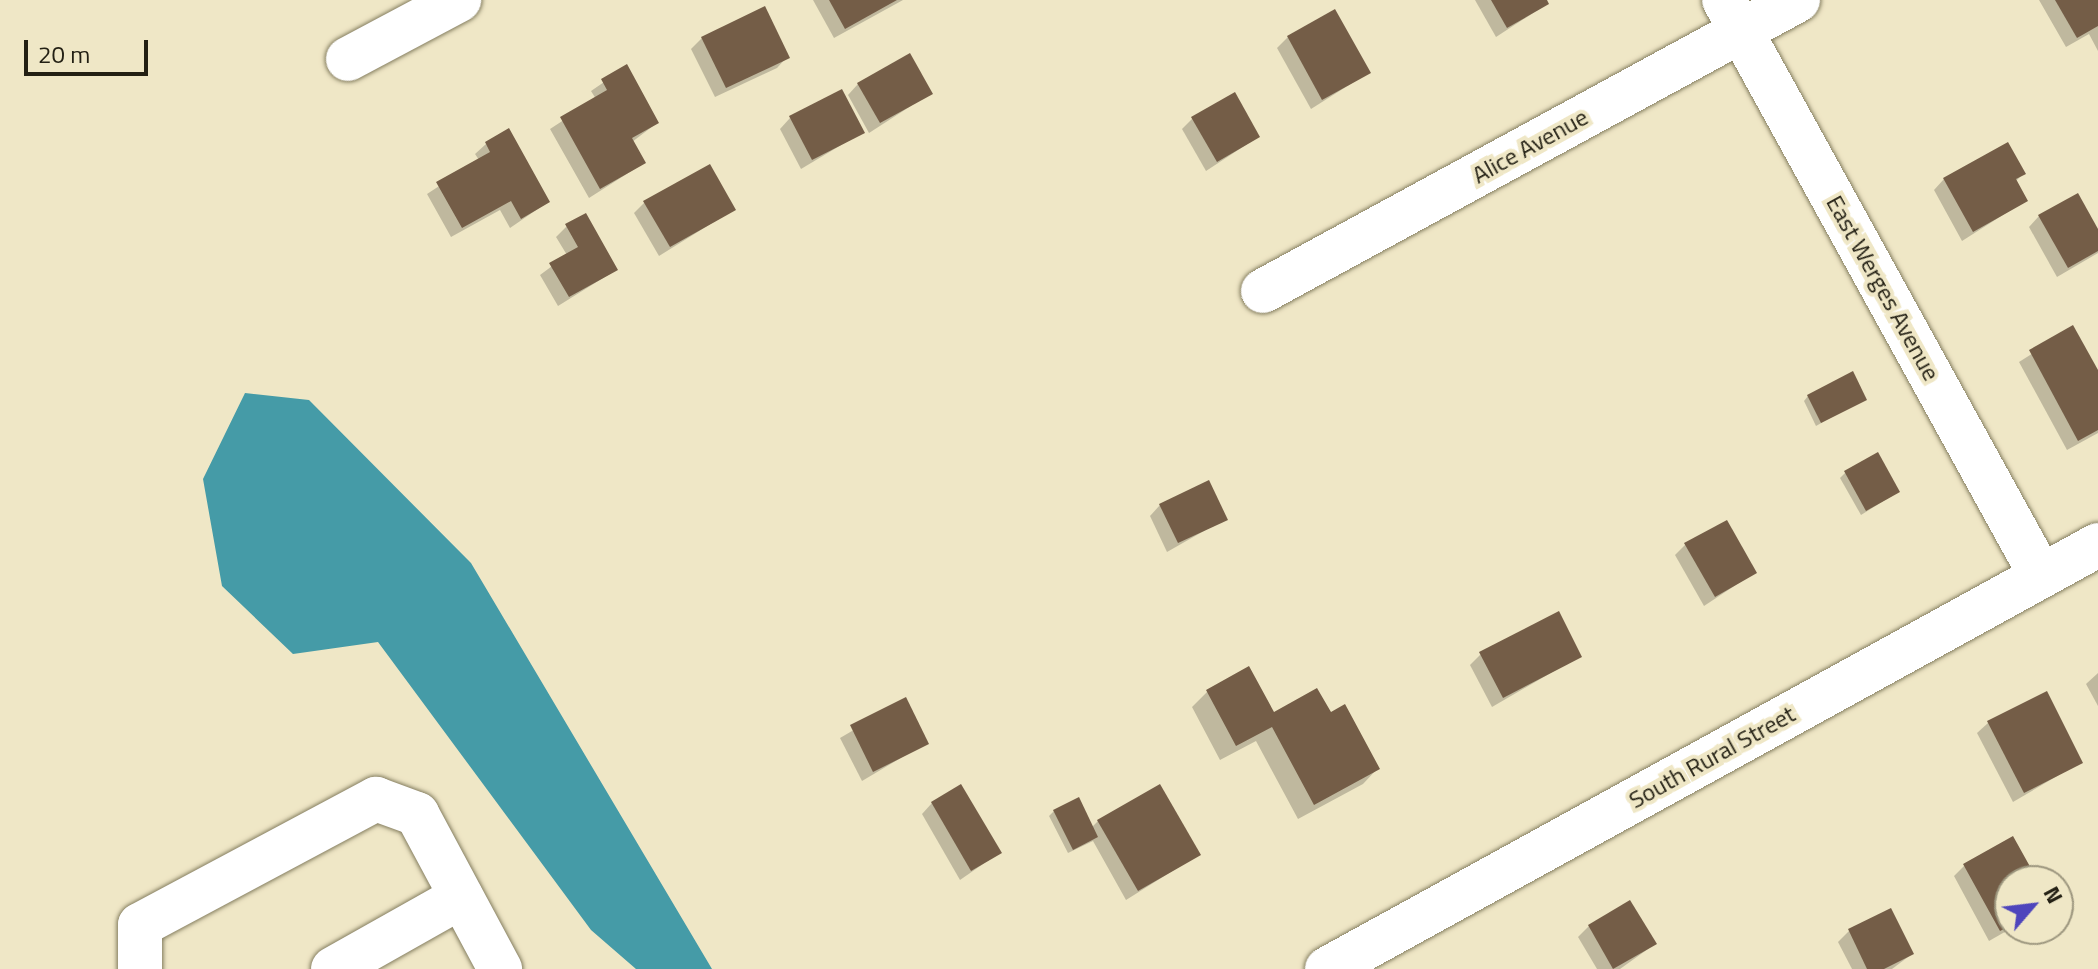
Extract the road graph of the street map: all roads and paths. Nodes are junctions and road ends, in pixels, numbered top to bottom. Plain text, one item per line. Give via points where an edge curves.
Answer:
1 (459, 0) edge
2 (1798, 0) edge
3 (1732, 15) edge
4 (348, 59) dead end
5 (1263, 291) dead end
6 (2098, 545) edge
7 (2041, 576) junction
8 (461, 897) junction
9 (140, 969) edge
10 (333, 969) edge
11 (500, 969) edge
12 (1327, 969) edge

1 - 4 street
2 - 3 street, Alice Avenue
3 - 5 street, Alice Avenue
3 - 7 street, East Werges Avenue
6 - 7 street, South Rural Street
7 - 12 street, South Rural Street
8 - 9 street via 417,814 376,799 140,925
8 - 10 street
8 - 11 street

